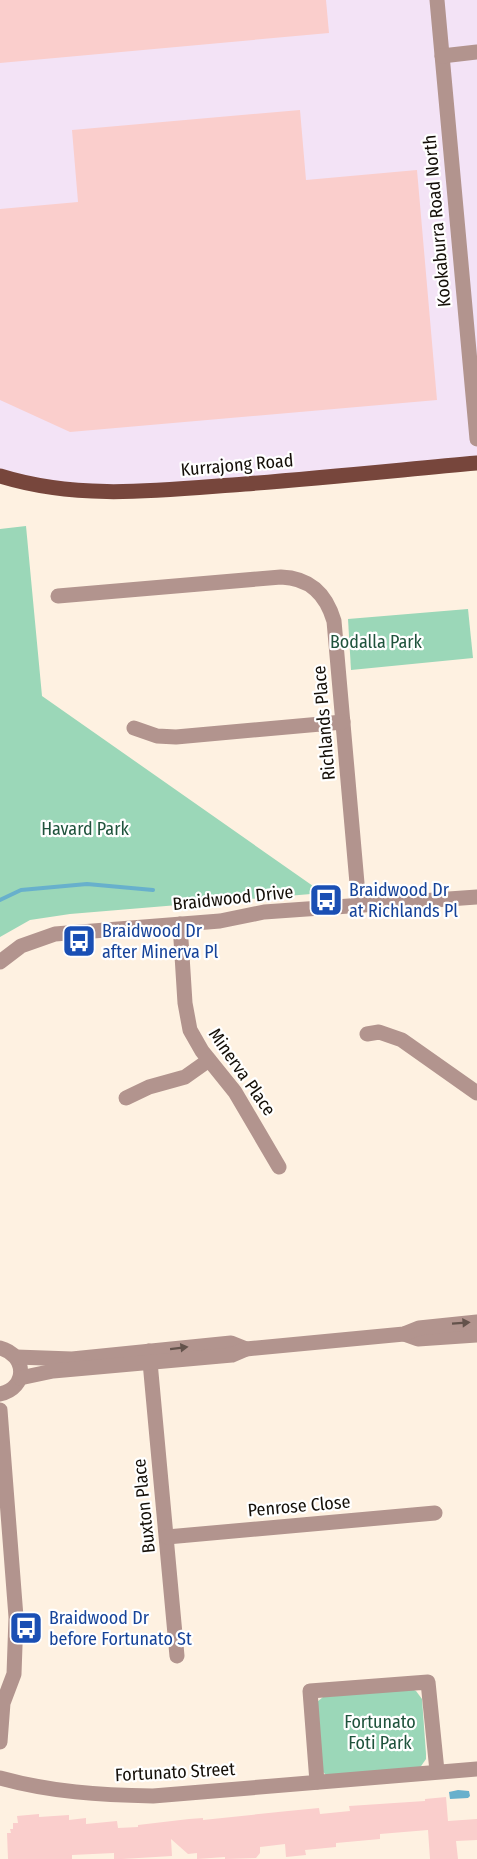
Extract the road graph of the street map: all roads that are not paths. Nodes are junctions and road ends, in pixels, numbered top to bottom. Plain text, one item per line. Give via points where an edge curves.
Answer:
1 (437, 0) edge
2 (477, 52) edge
3 (442, 56) junction
4 (477, 439) edge
5 (477, 463) edge
6 (0, 476) edge
7 (58, 596) dead end
8 (343, 722) junction
9 (134, 728) dead end
10 (477, 897) edge
11 (359, 906) junction
12 (180, 924) junction
13 (0, 962) edge
14 (367, 1034) dead end
15 (209, 1060) junction
16 (477, 1093) edge
17 (126, 1098) dead end
18 (279, 1167) dead end
19 (477, 1322) edge
20 (404, 1334) junction
21 (477, 1335) edge
22 (0, 1348) edge
23 (16, 1357) junction
24 (149, 1357) junction
25 (20, 1378) junction
26 (0, 1394) edge
27 (0, 1410) edge
28 (435, 1513) dead end
29 (167, 1537) junction
30 (177, 1656) dead end
31 (0, 1742) edge
32 (477, 1769) edge
33 (437, 1771) junction
34 (0, 1778) edge
35 (317, 1782) junction

1 - 3 street, Kookaburra Road North
2 - 3 street
3 - 4 street, Kookaburra Road North
5 - 6 main road, Kurrajong Road via 130,492 64,490
7 - 8 street, Richlands Place via 281,577 305,581 324,597 334,621
8 - 9 street via 176,737 157,736
8 - 11 street, Richlands Place
10 - 11 street, Braidwood Drive
11 - 12 street, Braidwood Drive via 264,912 237,919
12 - 13 street, Braidwood Drive via 55,934 21,946
12 - 15 street, Minerva Place via 188,1023
14 - 16 street via 379,1032 402,1040
15 - 17 street via 185,1077
15 - 18 street, Minerva Place via 235,1092
20 -> 19 street via 419,1328
20 - 21 street via 418,1339
20 - 24 street via 246,1349 232,1355
22 - 23 street
23 - 24 street
23 - 25 street
24 - 25 street
24 - 29 street, Buxton Place
25 - 26 street via 12,1390
27 - 31 street via 16,1617 14,1674 3,1703
28 - 29 street, Penrose Close
29 - 30 street, Buxton Place
32 - 33 street, Fortunato Street
33 - 35 street, Fortunato Street
33 - 35 street via 428,1682 310,1691
34 - 35 street, Fortunato Street via 53,1790 153,1796

